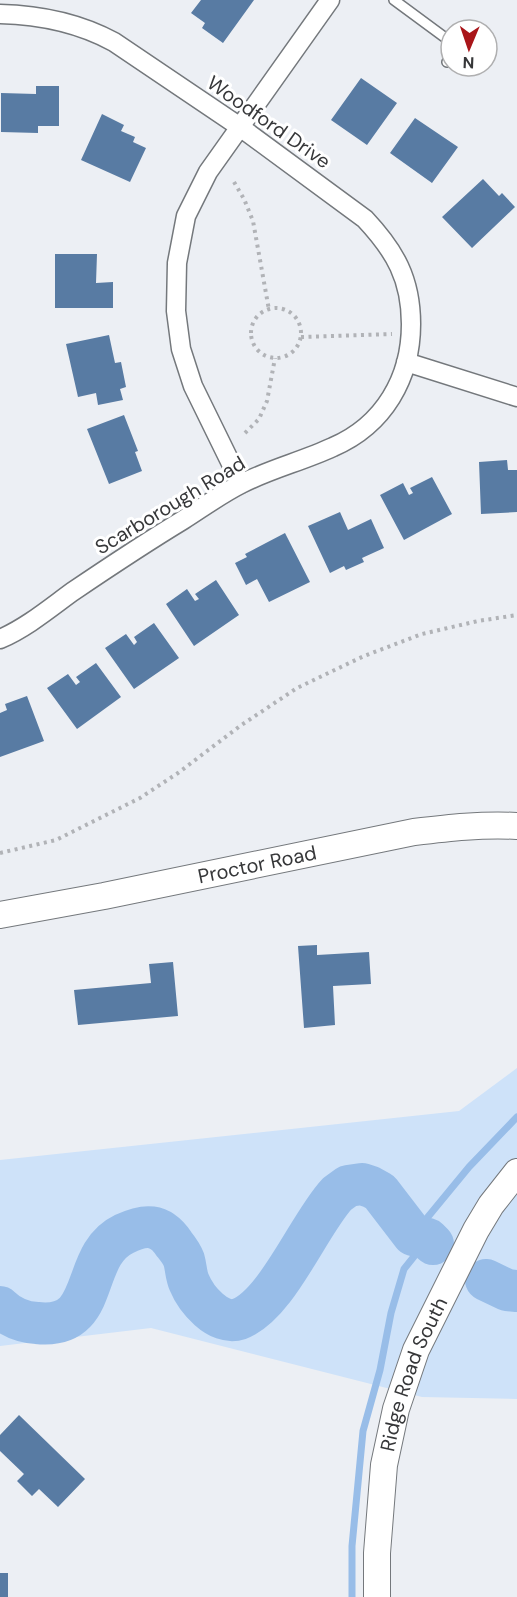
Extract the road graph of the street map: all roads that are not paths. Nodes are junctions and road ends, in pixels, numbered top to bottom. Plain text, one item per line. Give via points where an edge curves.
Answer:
1 (330, 0) edge
2 (394, 0) edge
3 (0, 14) edge
4 (439, 33) edge
5 (240, 127) junction
6 (406, 362) junction
7 (517, 397) edge
8 (241, 484) junction
9 (0, 639) edge
10 (517, 826) edge
11 (0, 915) edge
12 (517, 1172) edge
13 (377, 1597) edge

1 - 5 street
2 - 4 lane
3 - 5 street, Woodford Drive via 40,17 99,34
5 - 6 street, Woodford Drive via 365,219 391,249 404,279 410,307 411,336
5 - 8 street via 208,172 186,216 177,263 176,311 181,350 192,386
6 - 7 street
6 - 8 street, Scarborough Road via 388,405 355,435
8 - 9 street, Scarborough Road
10 - 11 street, Proctor Road via 414,832
12 - 13 street, Ridge Road South via 476,1230 412,1360 384,1465

